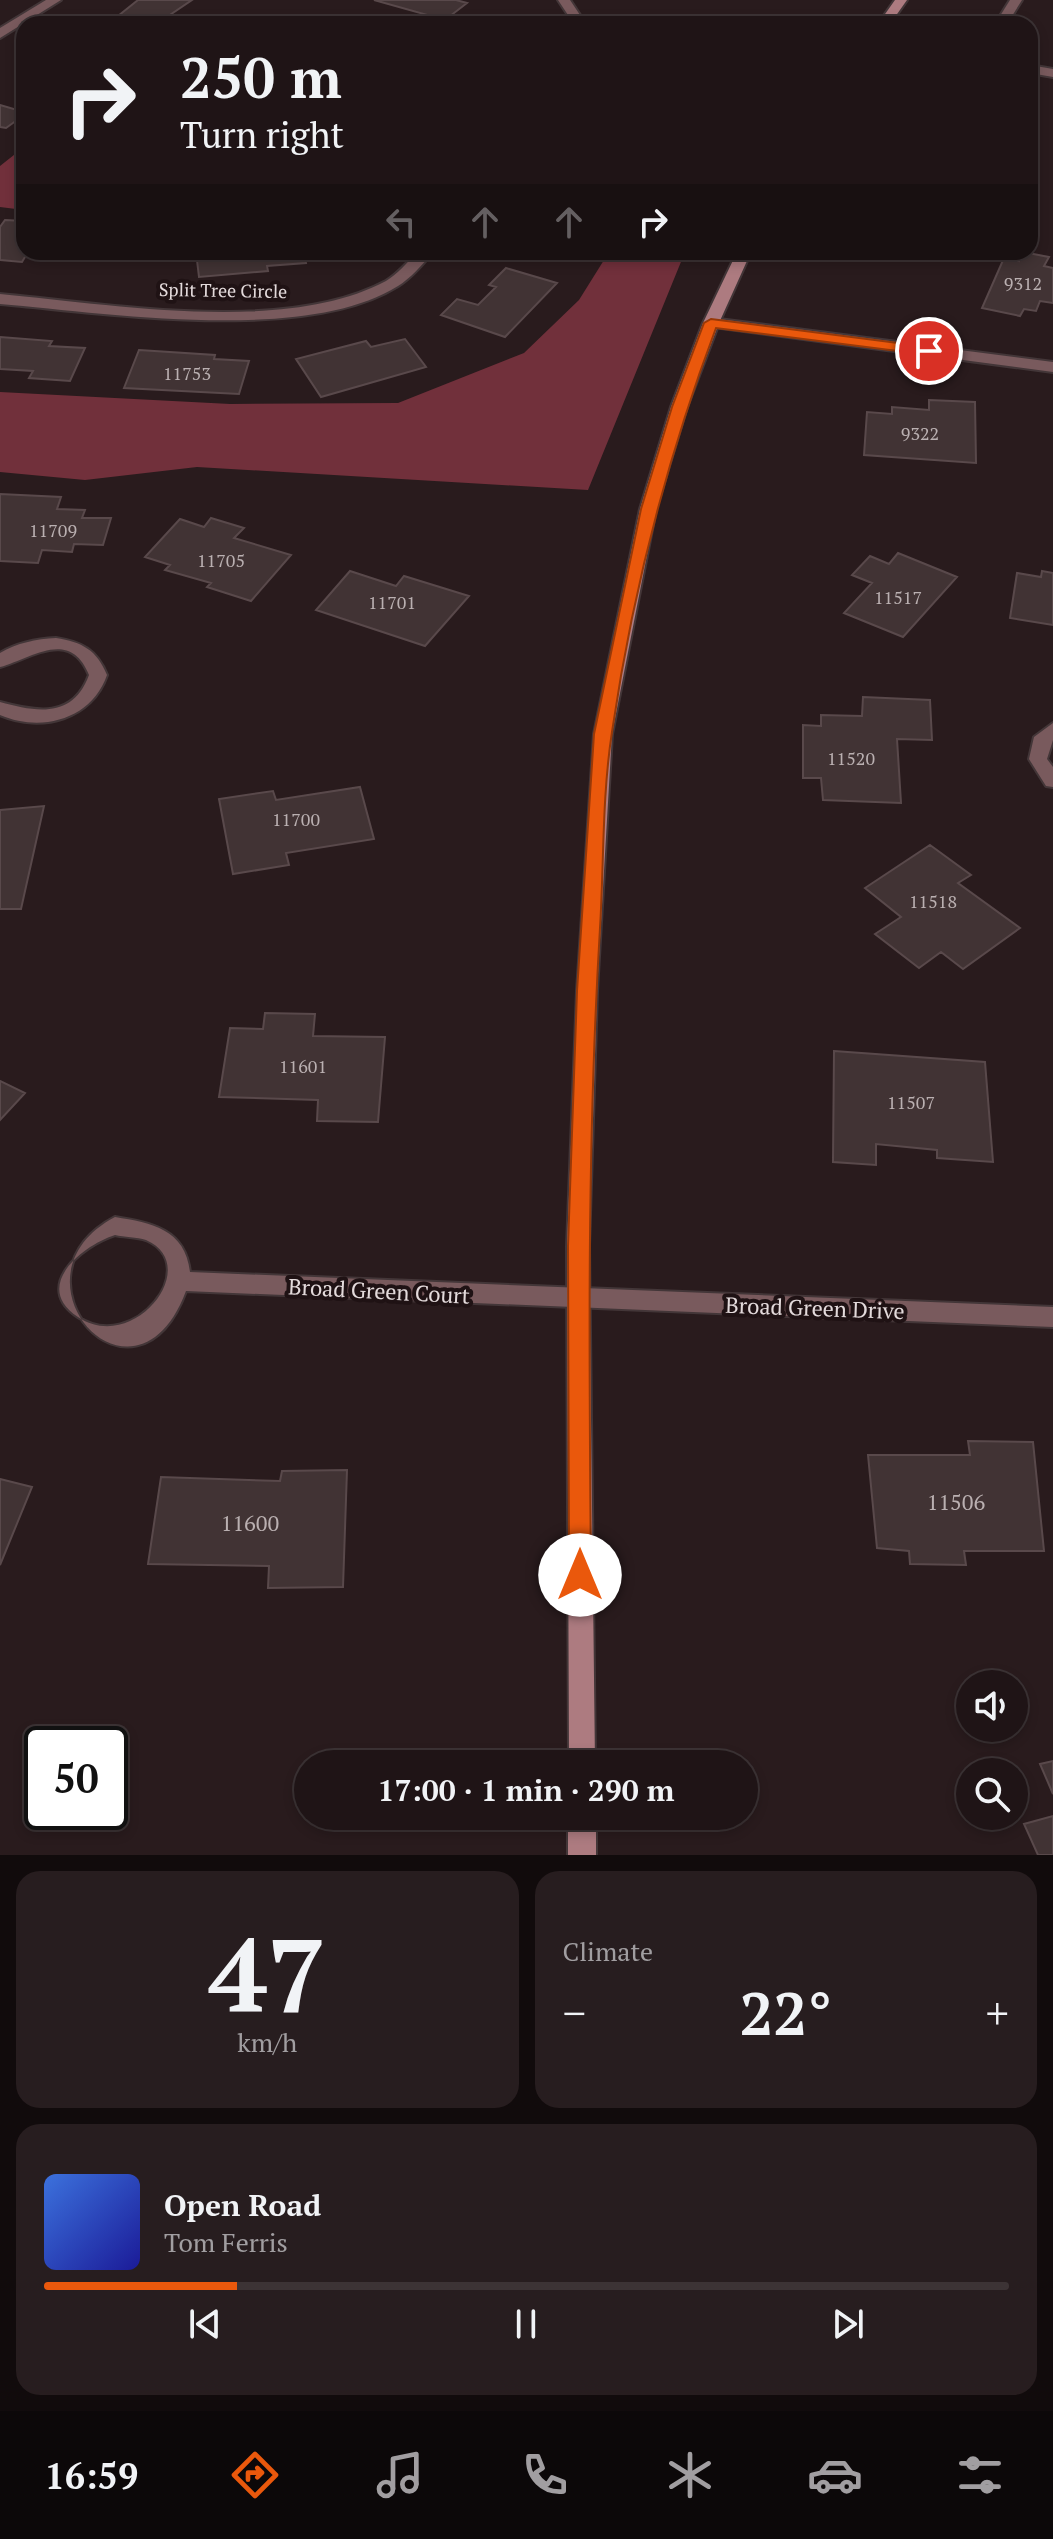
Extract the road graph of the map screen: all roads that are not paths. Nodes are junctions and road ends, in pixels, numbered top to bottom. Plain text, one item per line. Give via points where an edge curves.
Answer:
1 (55, 0) edge
2 (29, 16) edge
3 (419, 260) edge
4 (740, 260) edge
5 (0, 299) edge
6 (711, 323) junction
7 (1053, 367) edge
8 (0, 661) edge
9 (0, 708) edge
10 (1053, 729) edge
11 (1053, 781) edge
12 (180, 1281) junction
13 (578, 1300) junction
14 (1053, 1317) edge
15 (582, 1750) edge
16 (582, 1830) edge
17 (582, 1855) edge

1 - 2 street
3 - 5 street, Split Tree Circle via 397,283 358,301 272,316
4 - 6 main road
6 - 7 street
6 - 13 main road via 648,509 603,734 587,991
8 - 9 street via 35,645 66,645 89,656 98,675 89,696 65,711 34,717
10 - 11 street via 1041,741 1038,759
12 - 12 street via 175,1252 165,1240 134,1226 115,1226 97,1230 66,1249 55,1263 49,1294 54,1308 78,1330 115,1335 151,1323 176,1297
12 - 13 street, Broad Green Court
13 - 14 street, Broad Green Drive
13 - 15 main road
16 - 17 main road

